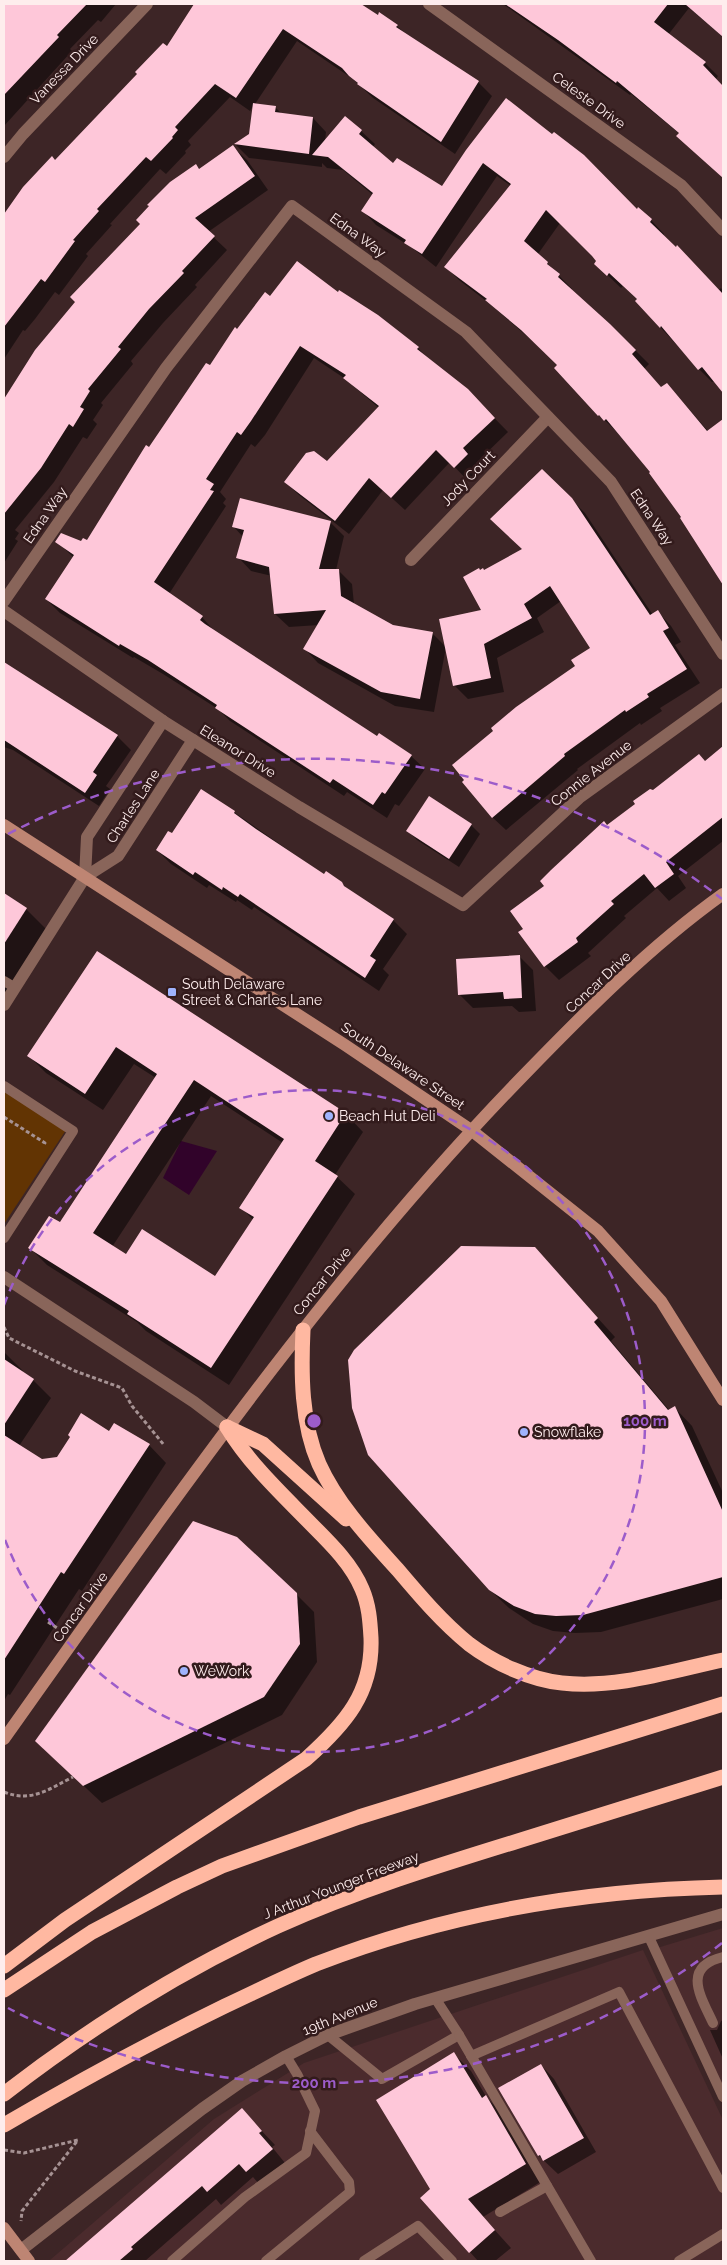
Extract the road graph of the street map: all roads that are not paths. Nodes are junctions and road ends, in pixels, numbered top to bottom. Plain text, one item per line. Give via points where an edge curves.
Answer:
1 (147, 4) edge
2 (429, 4) edge
3 (4, 158) edge
4 (723, 230) edge
5 (548, 417) junction
6 (411, 560) dead end
7 (4, 600) edge
8 (4, 611) edge
9 (723, 654) edge
10 (723, 694) edge
11 (163, 721) junction
12 (193, 740) junction
13 (4, 825) edge
14 (85, 877) junction
15 (723, 894) edge
16 (463, 905) joint
17 (9, 984) edge
18 (4, 1005) edge
19 (4, 1086) edge
20 (471, 1130) junction
21 (4, 1238) edge
22 (4, 1277) edge
23 (302, 1330) junction
24 (723, 1400) edge
25 (227, 1427) junction
26 (377, 1547) junction
27 (723, 1660) edge
28 (723, 1704) edge
29 (4, 1740) edge
30 (723, 1778) edge
31 (723, 1887) edge
32 (723, 1914) edge
33 (649, 1937) junction
34 (723, 1957) edge
35 (4, 1966) edge
36 (4, 1990) edge
37 (435, 1998) junction
38 (713, 2023) dead end
39 (459, 2035) junction
40 (328, 2036) junction
41 (286, 2056) junction
42 (471, 2056) junction
43 (4, 2094) edge
44 (723, 2097) edge
45 (4, 2125) edge
46 (310, 2131) junction
47 (547, 2186) junction
48 (723, 2188) edge
49 (500, 2212) dead end
50 (4, 2228) edge
51 (723, 2234) edge
52 (21, 2250) junction
53 (29, 2261) edge
54 (172, 2261) edge
55 (266, 2261) edge
56 (365, 2261) edge
57 (452, 2261) edge
58 (591, 2261) edge
59 (679, 2261) edge

1 - 3 street, Vanessa Drive
2 - 4 street, Celeste Drive via 681,185
5 - 6 street, Jody Court
5 - 7 street, Edna Way via 466,332 292,206 166,368
5 - 9 street, Edna Way via 611,482
8 - 11 street, Eleanor Drive
10 - 16 street, Connie Avenue via 579,798
11 - 12 street, Eleanor Drive
11 - 14 street, Charles Lane via 87,837
12 - 14 street, Charles Lane via 118,856
12 - 16 street, Eleanor Drive
13 - 14 main road, South Delaware Street
14 - 17 street
14 - 20 main road, South Delaware Street
15 - 20 main road, Concar Drive via 588,1009
17 - 18 street
19 - 21 lane via 73,1131
20 - 23 main road, Concar Drive via 362,1255
20 - 24 main road, South Delaware Street via 598,1232 661,1301
22 - 25 street
23 - 25 main road, Concar Drive
23 - 26 highway via 304,1401 309,1433 319,1463 333,1491
25 - 26 highway via 263,1444
25 - 29 main road, Concar Drive
25 - 35 highway via 251,1461 347,1564 362,1589 370,1616 371,1652 367,1680 353,1710 332,1736 306,1759 65,1920
26 - 27 highway via 440,1618 470,1644 497,1662 529,1675 561,1683 593,1684
28 - 36 highway via 359,1817 249,1855 177,1886 134,1909
30 - 43 highway, J Arthur Younger Freeway via 412,1874 279,1926 210,1959 152,1992 72,2044
31 - 45 highway via 587,1897 524,1907 420,1930 316,1964 96,2071
32 - 33 street, 19th Avenue
33 - 37 street, 19th Avenue
33 - 44 lane
34 - 38 lane via 702,1967 696,1984
37 - 39 lane
37 - 40 street, 19th Avenue
39 - 40 lane via 382,2079
39 - 42 lane
40 - 41 street, 19th Avenue
41 - 46 lane via 315,2111
41 - 52 street, 19th Avenue via 202,2109
42 - 47 lane
42 - 48 lane via 619,1992
46 - 54 lane via 306,2152 245,2197
46 - 55 lane via 349,2182 350,2192
47 - 49 lane
47 - 58 lane
50 - 52 main road
51 - 59 lane
52 - 53 main road
56 - 57 lane via 418,2226

